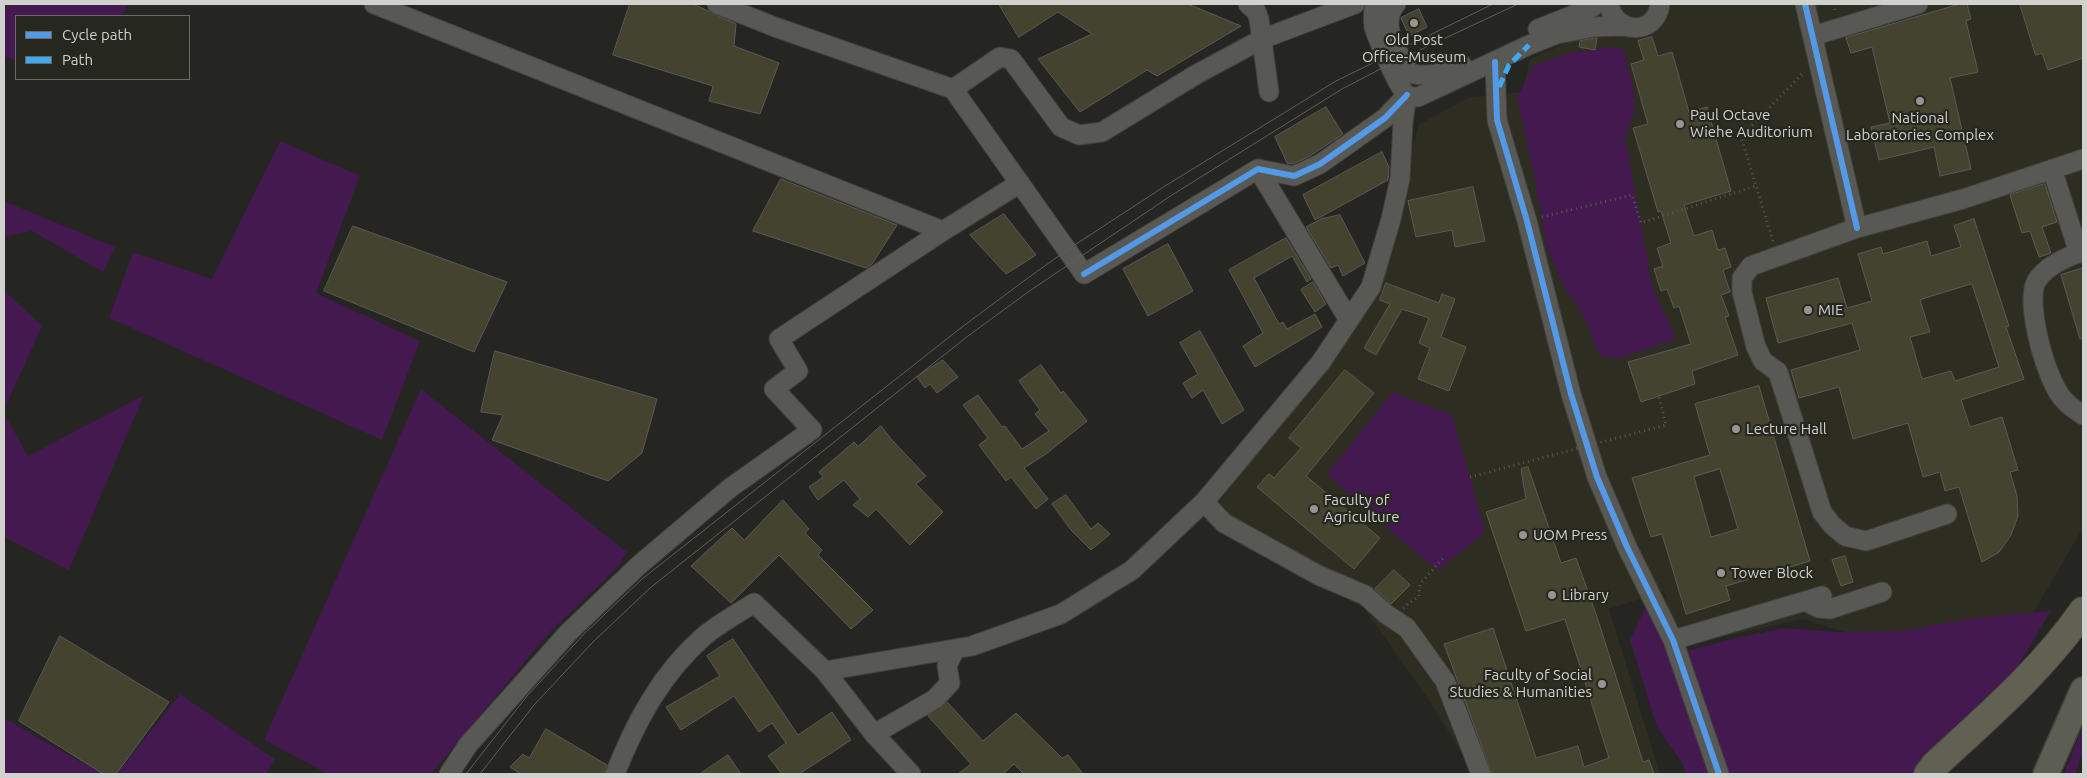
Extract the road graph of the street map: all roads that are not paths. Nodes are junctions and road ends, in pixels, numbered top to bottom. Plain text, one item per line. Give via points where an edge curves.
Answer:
1 (374, 4) edge
2 (717, 4) edge
3 (1248, 4) edge
4 (1355, 4) edge
5 (1375, 4) edge
6 (1396, 4) edge
7 (1596, 4) edge
8 (1609, 4) edge
9 (1660, 4) edge
10 (1806, 4) edge
11 (1918, 4) edge
12 (1626, 26) junction
13 (1813, 36) junction
14 (1262, 39) junction
15 (1529, 44) junction
16 (1495, 62) junction
17 (953, 89) junction
18 (1269, 92) dead end
19 (1407, 95) junction
20 (1495, 98) junction
21 (2083, 159) edge
22 (1258, 169) junction
23 (2052, 169) junction
24 (1020, 183) junction
25 (1857, 228) junction
26 (943, 231) junction
27 (2081, 252) edge
28 (1349, 320) junction
29 (2083, 415) edge
30 (1204, 502) junction
31 (1947, 514) dead end
32 (1875, 594) dead end
33 (2083, 611) edge
34 (1673, 640) junction
35 (955, 649) junction
36 (825, 671) junction
37 (2083, 690) edge
38 (874, 734) junction
39 (449, 774) edge
40 (615, 774) edge
41 (911, 774) edge
42 (1481, 774) edge
43 (1718, 774) edge
44 (1928, 774) edge
45 (2046, 774) edge

1 - 26 street
2 - 17 street
3 - 14 street via 1256,11
4 - 14 street
5 - 19 street via 1375,29
6 - 7 street via 1389,15 1392,38 1409,73 1420,76 1458,67 1511,40
8 - 12 street via 1615,19
9 - 12 street via 1657,14 1645,26
10 - 13 street
11 - 13 street
12 - 15 street via 1594,27
13 - 25 street
14 - 17 street via 1102,132 1080,135 1062,127 1011,60 1000,57
14 - 18 street
15 - 16 street
15 - 20 street via 1509,65
16 - 19 street via 1418,97
16 - 20 street
17 - 24 street
19 - 22 street via 1385,118 1320,164 1294,176
19 - 28 street via 1400,179 1391,219 1370,287
20 - 34 street via 1497,120 1527,221 1571,394 1597,477
21 - 23 street
22 - 24 street via 1084,274
22 - 28 street
23 - 25 street via 1963,199
23 - 27 street
24 - 26 street
25 - 31 street via 1751,266 1742,278 1742,292 1756,347 1763,360 1778,372 1822,512 1832,525 1845,536 1866,541
26 - 39 street via 779,339 798,371 774,389 812,430 730,488 638,566 568,632 468,745
27 - 29 street via 2049,267 2036,283 2032,305 2049,372 2064,401
28 - 30 street via 1321,362
30 - 35 street via 1132,570 1061,614
30 - 42 street via 1224,523 1318,575 1365,595 1408,628 1445,682
32 - 34 street via 1819,602
33 - 44 highway via 2020,685
34 - 43 street
35 - 36 street
35 - 38 street via 947,666 950,683 935,699
36 - 38 street
36 - 40 street via 754,604 704,636 668,673 633,732
37 - 45 main road
38 - 41 street

